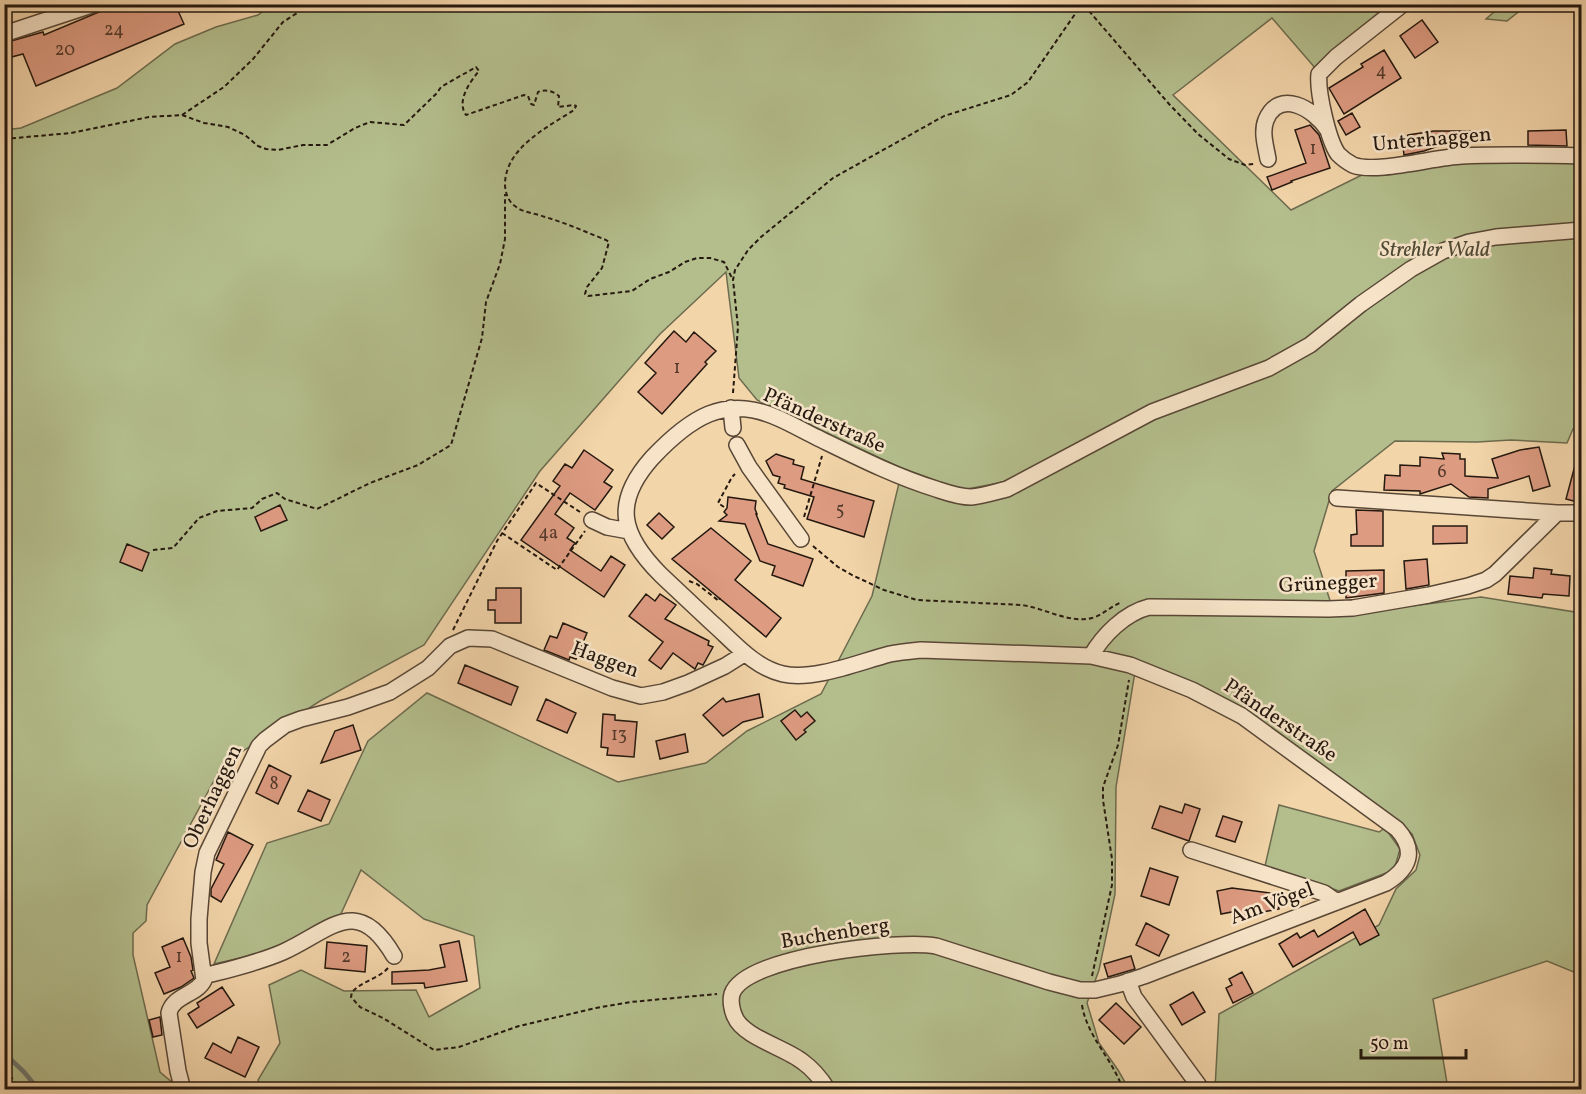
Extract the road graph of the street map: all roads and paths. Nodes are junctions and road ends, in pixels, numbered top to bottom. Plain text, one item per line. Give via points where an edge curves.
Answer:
1 (95, 4) edge
2 (311, 4) edge
3 (1082, 4) edge
4 (1403, 4) edge
5 (1089, 11) dead end
6 (4, 34) edge
7 (182, 115) junction
8 (1330, 134) junction
9 (4, 139) edge
10 (1581, 156) edge
11 (1268, 159) joint
12 (505, 185) junction
13 (1581, 230) edge
14 (733, 280) junction
15 (731, 408) junction
16 (733, 428) dead end
17 (826, 442) junction
18 (740, 450) joint
19 (1337, 498) dead end
20 (724, 507) dead end
21 (1557, 513) junction
22 (1581, 513) edge
23 (803, 519) dead end
24 (592, 520) junction
25 (629, 531) junction
26 (502, 533) junction
27 (801, 538) joint
28 (153, 550) dead end
29 (1134, 613) junction
30 (450, 646) junction
31 (744, 654) junction
32 (1090, 656) junction
33 (1130, 665) junction
34 (1407, 846) joint
35 (1191, 850) dead end
36 (1336, 903) junction
37 (394, 956) joint
38 (988, 962) joint
39 (204, 976) junction
40 (1128, 981) junction
41 (1084, 990) junction
42 (732, 992) junction
43 (4, 1071) edge
44 (19, 1089) edge
45 (183, 1089) edge
46 (828, 1089) edge
47 (1123, 1089) edge
48 (1202, 1089) edge

1 - 6 street
2 - 7 path via 283,22 254,59 224,87
3 - 14 path via 1021,88 1011,95 944,116 833,178 761,237 740,260
4 - 8 street, Unterhaggen via 1319,74 1317,86
5 - 11 path via 1169,104 1222,154 1238,163 1254,164
7 - 9 path via 149,117 71,133
7 - 12 path via 238,131 266,149 327,145 370,122 404,125 441,87 479,68 464,97 462,108 466,116 524,95 534,105 542,90 559,96 558,107 577,107 519,151 509,167
8 - 10 street, Unterhaggen via 1343,159 1363,167 1460,156
8 - 11 street via 1306,108 1282,105 1270,113 1264,127
12 - 14 path via 510,202 520,209 609,242 602,268 585,292 588,296 632,291 697,258 724,262
12 - 28 path via 505,239 500,264 486,302 482,338 451,445 418,465 317,509 277,493 252,508 217,511 199,518 173,548
13 - 17 street, Pfänderstraße via 1496,237 1443,251 1361,304 1310,345 1269,368 1152,412 1016,484 988,494 957,496 919,484
14 - 15 path via 738,327
15 - 16 street
15 - 17 street, Pfänderstraße via 765,413
15 - 25 street, Pfänderstraße via 709,414 682,429 648,463 627,501
17 - 23 path
18 - 20 path via 735,475 718,503
18 - 27 street
19 - 21 street
21 - 22 street
21 - 29 street, Grünegger via 1503,568 1485,580 1458,588 1353,608 1156,606
24 - 25 street
24 - 26 path via 557,570
24 - 26 path via 536,483
25 - 31 street, Pfänderstraße via 648,562
26 - 30 path via 453,627
27 - 29 path via 852,575 917,600 1022,605 1060,617 1090,619 1124,602
29 - 32 street, Grünegger via 1108,633
30 - 31 street, Haggen via 468,638 492,639 641,696 688,682
30 - 39 street, Oberhaggen via 434,663 398,688 368,701 290,722 259,746 205,862 199,926
31 - 32 street, Pfänderstraße via 786,675 827,671 893,653 921,650
32 - 33 street, Pfänderstraße
33 - 34 street, Pfänderstraße via 1242,716 1397,830
33 - 41 path via 1121,736 1103,787 1112,859 1110,899
34 - 36 street, Am Vögel via 1405,868 1392,880
35 - 36 street via 1324,893
36 - 40 street, Am Vögel
37 - 39 street via 374,928 349,921 330,926 274,956
37 - 42 path via 385,972 356,987 351,997 360,1007 434,1050 459,1047 519,1026 596,1008
38 - 41 street, Am Vögel
38 - 42 street, Buchenberg via 926,944 888,945 783,962 753,975
39 - 45 street via 203,983 175,1002 169,1013
40 - 41 street, Am Vögel
40 - 48 street via 1134,997
41 - 47 path via 1083,1014
42 - 46 street via 734,1016 742,1027 803,1061
43 - 44 path

